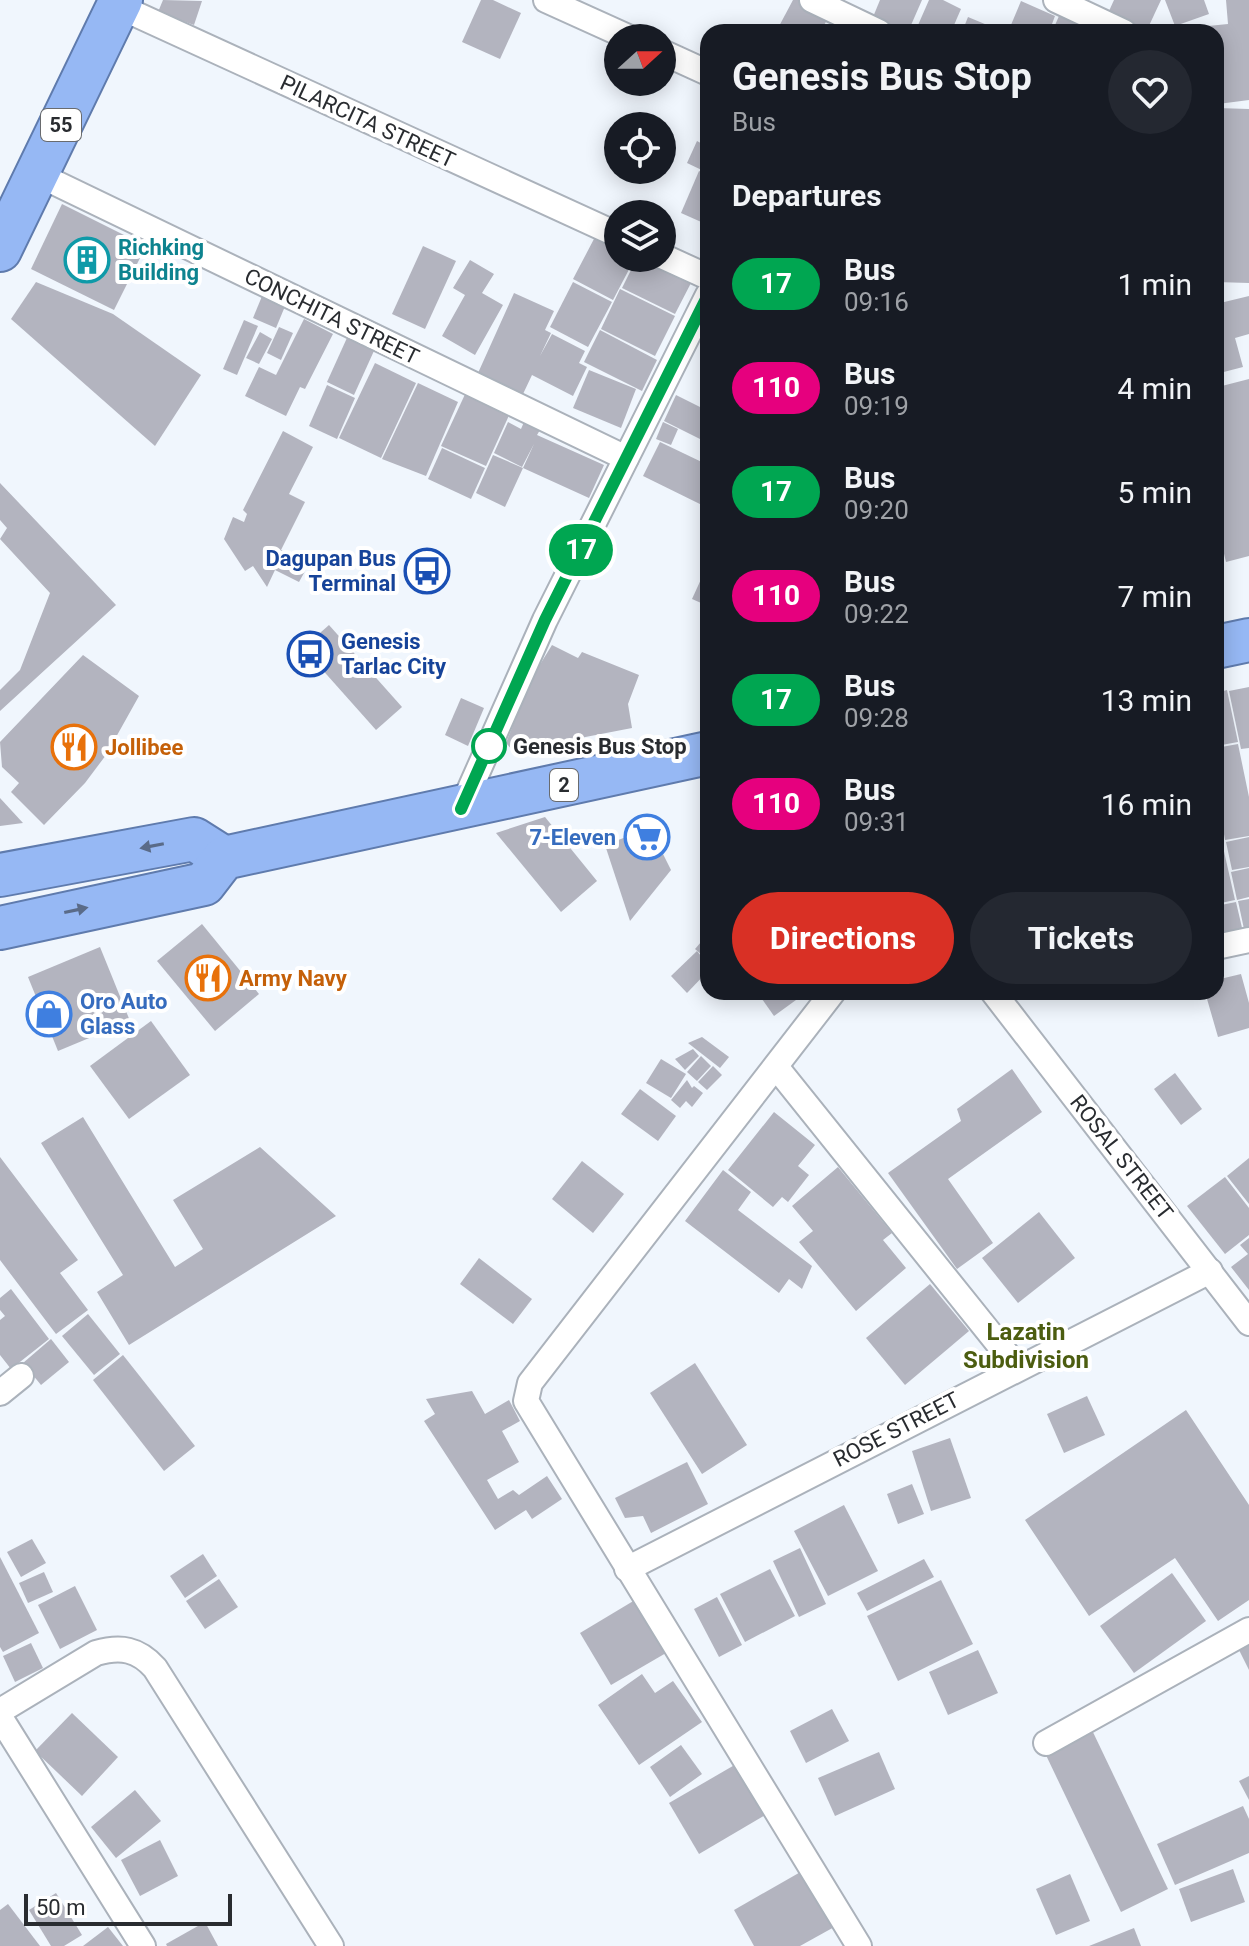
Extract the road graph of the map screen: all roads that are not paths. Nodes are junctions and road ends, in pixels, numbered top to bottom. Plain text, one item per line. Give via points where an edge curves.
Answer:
1 (546, 0) edge
2 (812, 0) edge
3 (1056, 0) edge
4 (120, 3) edge
5 (852, 17) edge
6 (1107, 24) edge
7 (604, 26) edge
8 (676, 58) edge
9 (700, 69) edge
10 (37, 174) junction
11 (604, 228) edge
12 (2, 240) edge
13 (676, 262) edge
14 (700, 273) edge
15 (700, 311) edge
16 (626, 458) junction
17 (1249, 640) edge
18 (1224, 645) edge
19 (700, 755) edge
20 (461, 809) junction
21 (224, 858) junction
22 (0, 875) edge
23 (0, 928) edge
24 (1249, 940) edge
25 (1224, 945) edge
26 (827, 1000) edge
27 (999, 1000) edge
28 (777, 1068) junction
29 (1210, 1271) junction
30 (1249, 1323) edge
31 (1017, 1367) junction
32 (21, 1376) dead end
33 (0, 1393) edge
34 (627, 1569) junction
35 (1249, 1630) edge
36 (0, 1711) edge
37 (0, 1717) edge
38 (1046, 1743) dead end
39 (143, 1946) edge
40 (331, 1946) edge
41 (859, 1946) edge

1 - 7 street
2 - 5 street
3 - 6 street
4 - 10 highway, 55
4 - 11 street, PILARCITA STREET
8 - 9 street
10 - 12 highway, 55
10 - 16 street, CONCHITA STREET
13 - 14 street
15 - 16 street
16 - 20 street via 545,620
17 - 18 highway
19 - 20 highway, 2
20 - 21 highway, 2
21 -> 22 highway via 194,839
23 -> 21 highway via 204,884
24 - 25 street
26 - 28 street
27 - 29 street, ROSAL STREET
28 - 31 street
28 - 34 street via 530,1383 529,1408
29 - 30 street, ROSAL STREET
29 - 31 street, ROSE STREET
31 - 34 street, ROSE STREET
32 - 33 street
34 - 41 street
35 - 38 street
36 - 40 street via 96,1653 112,1648 143,1654
37 - 39 street

